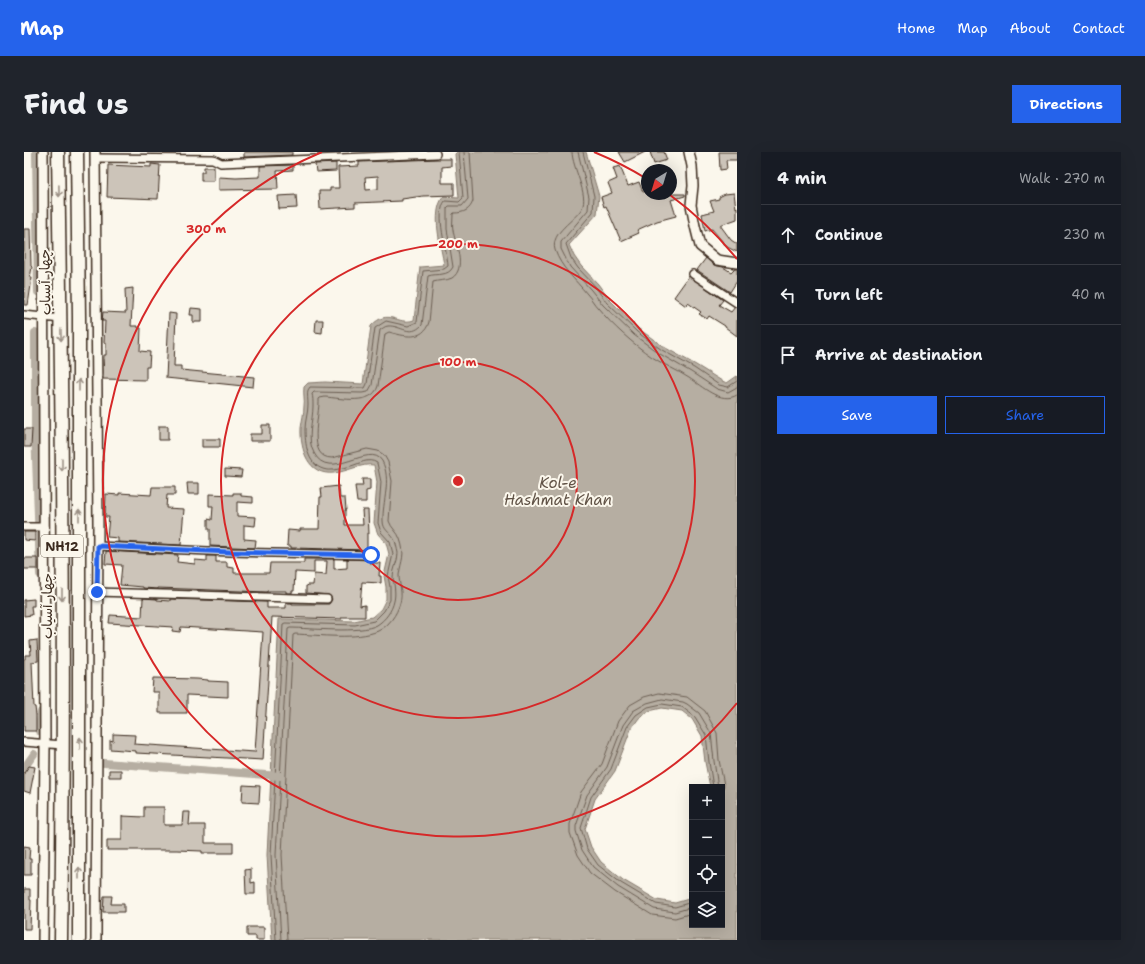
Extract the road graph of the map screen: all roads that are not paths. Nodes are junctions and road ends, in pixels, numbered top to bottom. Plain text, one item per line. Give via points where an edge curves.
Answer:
1 (43, 152) edge
2 (58, 152) edge
3 (77, 152) edge
4 (689, 152) edge
5 (436, 154) dead end
6 (95, 155) edge
7 (737, 264) edge
8 (693, 274) dead end
9 (737, 303) edge
10 (24, 315) edge
11 (44, 318) junction
12 (61, 319) junction
13 (24, 527) edge
14 (40, 527) junction
15 (98, 546) junction
16 (371, 555) dead end
17 (97, 592) junction
18 (327, 599) dead end
19 (24, 742) edge
20 (45, 743) junction
21 (63, 745) junction
22 (61, 900) junction
23 (79, 902) junction
24 (43, 940) edge
25 (60, 940) edge
26 (79, 940) edge
27 (96, 940) edge

1 - 11 street
2 -> 12 highway, چهار آسیاب / NH12
23 -> 3 highway, NH12
4 - 7 street via 693,186 691,204 700,246 717,260
5 - 6 street via 221,163 213,159
6 - 15 street
8 - 9 street
10 - 11 street
11 - 12 street
11 - 14 street
12 -> 21 highway, چهار آسیاب / NH12
13 - 14 street
14 - 20 street
15 - 16 street
15 - 17 street
17 - 18 street
17 - 27 street
19 - 20 street
20 - 21 street
20 - 24 street
21 - 22 highway, چهار آسیاب / NH12
22 - 23 highway
22 - 25 highway, چهار آسیاب / NH12
23 - 26 highway, NH12

